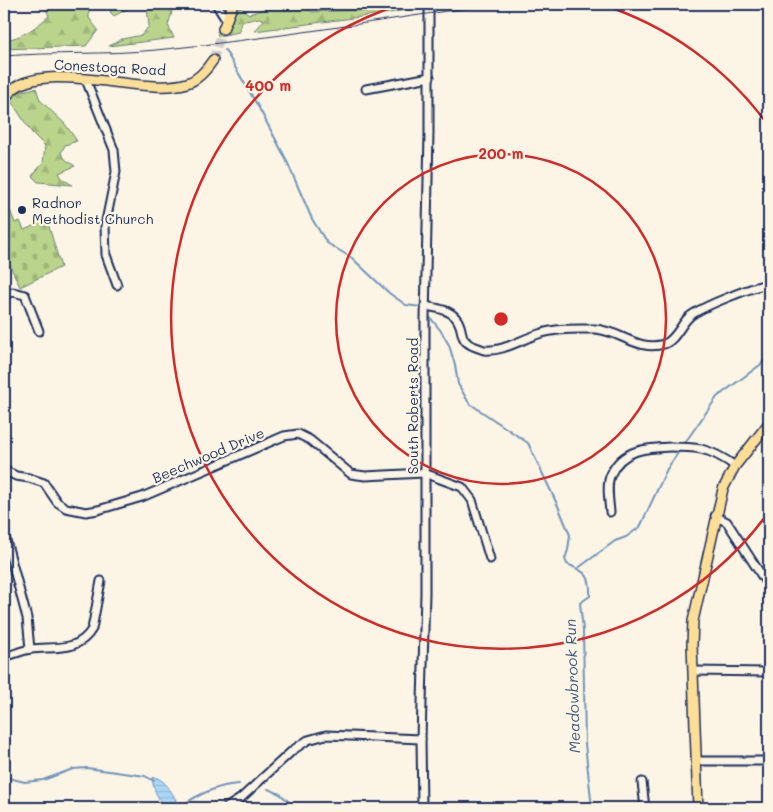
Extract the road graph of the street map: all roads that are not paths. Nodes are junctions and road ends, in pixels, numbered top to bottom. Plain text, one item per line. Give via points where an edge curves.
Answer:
1 (216, 4) edge
2 (233, 4) edge
3 (429, 4) edge
4 (224, 24) joint
5 (212, 60) tunnel mouth
6 (430, 77) junction
7 (86, 80) junction
8 (366, 90) dead end
9 (4, 100) edge
10 (769, 284) edge
11 (117, 285) dead end
12 (4, 295) edge
13 (425, 306) junction
14 (40, 331) dead end
15 (769, 423) edge
16 (735, 466) junction
17 (4, 470) edge
18 (424, 473) junction
19 (610, 512) dead end
20 (715, 516) junction
21 (4, 533) edge
22 (490, 559) dead end
23 (101, 581) dead end
24 (769, 587) edge
25 (30, 649) junction
26 (4, 657) edge
27 (693, 671) junction
28 (769, 672) edge
29 (421, 739) junction
30 (696, 761) junction
31 (769, 761) edge
32 (642, 782) dead end
33 (226, 808) edge
34 (422, 808) edge
35 (645, 808) edge
36 (698, 808) edge

1 - 4 street
2 - 4 main road
3 - 6 street, South Roberts Road
5 - 7 main road, Conestoga Road via 203,72 187,83 164,86
6 - 8 street
6 - 13 street, South Roberts Road
7 - 9 main road, Conestoga Road via 47,77 26,80 12,88
7 - 11 street via 114,150 116,172 105,226 106,255
10 - 13 street via 702,309 689,317 665,344 653,346 640,345 598,329 568,329 543,332 500,348 483,350 463,339 457,318 443,309
12 - 14 street via 12,292 25,295
13 - 18 street, South Roberts Road
15 - 16 main road
16 - 19 street via 719,455 700,449 645,448 628,454 616,464 610,475
16 - 20 main road via 722,489
17 - 18 street, Beechwood Drive via 44,483 57,502 66,508 86,512 142,497 284,436 298,434 351,474
18 - 22 street via 462,487 472,500
18 - 29 street, South Roberts Road
20 - 24 street via 727,522
20 - 27 main road via 693,621
21 - 25 street via 27,618
23 - 25 street via 92,630 88,636 76,644 60,648
25 - 26 street
27 - 28 street
27 - 30 main road
29 - 33 street via 326,735 308,740
29 - 34 street, South Roberts Road
30 - 31 street
30 - 36 main road
32 - 35 street

